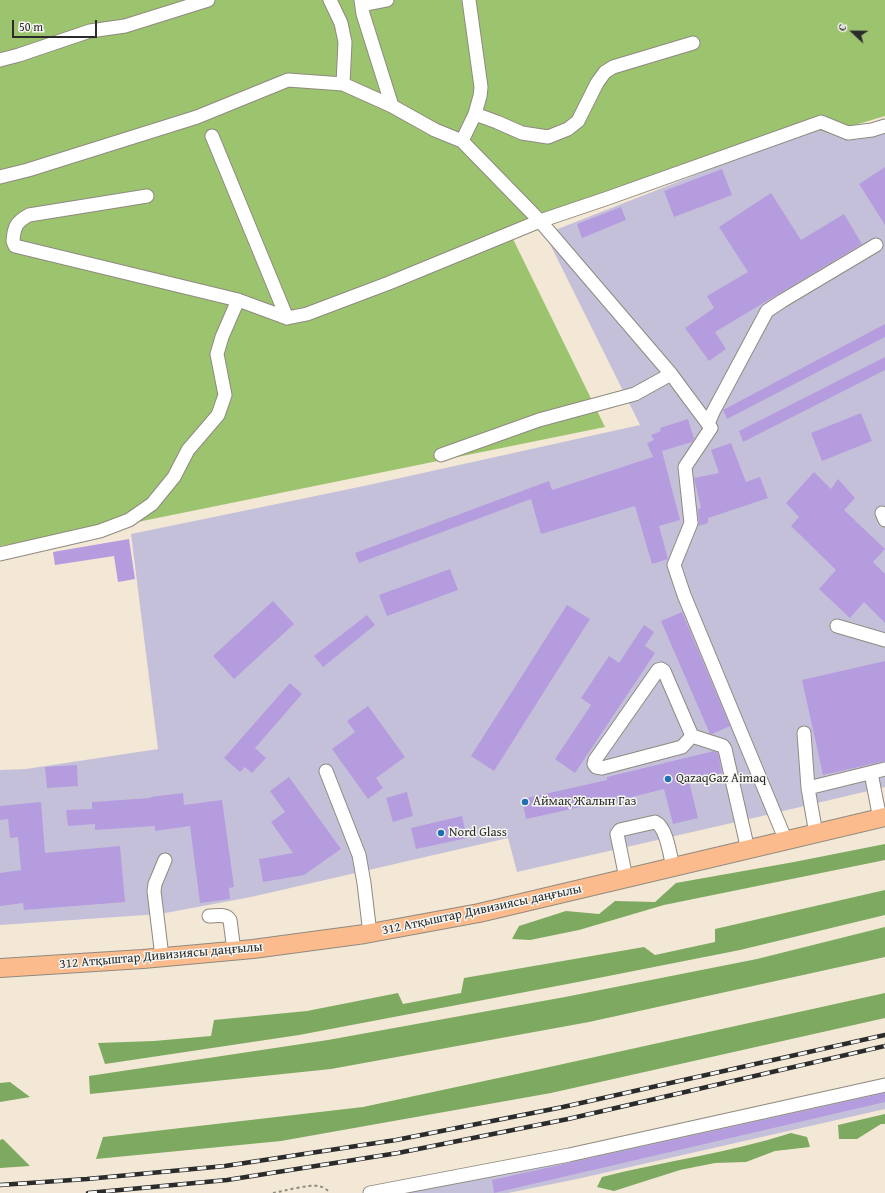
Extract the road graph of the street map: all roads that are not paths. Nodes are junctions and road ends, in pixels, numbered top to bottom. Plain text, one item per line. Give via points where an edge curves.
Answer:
1 (208, 0) edge
2 (330, 0) edge
3 (387, 0) edge
4 (469, 0) edge
5 (361, 3) edge
6 (693, 43) dead end
7 (0, 60) edge
8 (343, 84) junction
9 (392, 106) junction
10 (475, 114) junction
11 (885, 126) edge
12 (212, 136) dead end
13 (462, 141) junction
14 (0, 177) edge
15 (147, 196) dead end
16 (540, 221) junction
17 (876, 245) dead end
18 (238, 300) junction
19 (287, 318) junction
20 (671, 374) junction
21 (708, 424) junction
22 (441, 455) dead end
23 (0, 554) edge
24 (837, 626) dead end
25 (885, 640) edge
26 (804, 732) dead end
27 (692, 736) junction
28 (885, 770) edge
29 (326, 771) dead end
30 (871, 773) junction
31 (808, 788) junction
32 (883, 818) edge
33 (816, 834) junction
34 (786, 841) junction
35 (748, 850) junction
36 (165, 860) dead end
37 (673, 867) junction
38 (626, 878) junction
39 (209, 916) dead end
40 (370, 934) junction
41 (234, 951) junction
42 (162, 957) junction
43 (0, 968) edge
44 (885, 1085) edge
45 (370, 1193) edge

1 - 7 lane via 125,26 90,31
2 - 8 lane via 341,23 345,42
3 - 5 lane
4 - 10 lane via 481,86
5 - 9 lane
6 - 10 lane via 613,67 605,72 578,121 548,137 522,133
8 - 9 lane
8 - 14 lane via 288,80 198,118
9 - 13 lane via 434,130
10 - 13 lane
11 - 16 lane via 848,133 821,122
12 - 19 lane
13 - 16 lane
15 - 18 lane via 30,215 20,220 14,229 12,242 16,246
16 - 19 lane via 389,283 307,314
16 - 20 lane
17 - 21 lane via 767,311
18 - 19 lane
18 - 23 lane via 217,354 225,395 218,415 188,450 174,477 152,504 129,520 100,531
20 - 21 lane
20 - 22 lane via 635,394 539,420
21 - 34 lane via 711,428 685,467 691,522 674,565
24 - 25 lane
26 - 31 lane
27 - 27 lane via 661,669 594,764 602,768 682,747
27 - 35 lane via 722,746 725,750
28 - 30 lane
29 - 40 lane via 359,855
30 - 31 lane
30 - 32 lane
31 - 33 lane
32 - 33 highway, 312 Атқыштар Дивизиясы даңғылы
33 - 34 highway, 312 Атқыштар Дивизиясы даңғылы
34 - 35 highway, 312 Атқыштар Дивизиясы даңғылы
35 - 37 highway, 312 Атқыштар Дивизиясы даңғылы
36 - 42 lane via 154,891
37 - 38 highway, 312 Атқыштар Дивизиясы даңғылы
37 - 38 lane via 659,824 656,822 624,829 617,834
38 - 40 highway, 312 Атқыштар Дивизиясы даңғылы via 479,913
39 - 41 lane via 229,917
40 - 41 highway, 312 Атқыштар Дивизиясы даңғылы
41 - 42 highway, 312 Атқыштар Дивизиясы даңғылы
42 - 43 highway, 312 Атқыштар Дивизиясы даңғылы
44 - 45 lane via 569,1155

